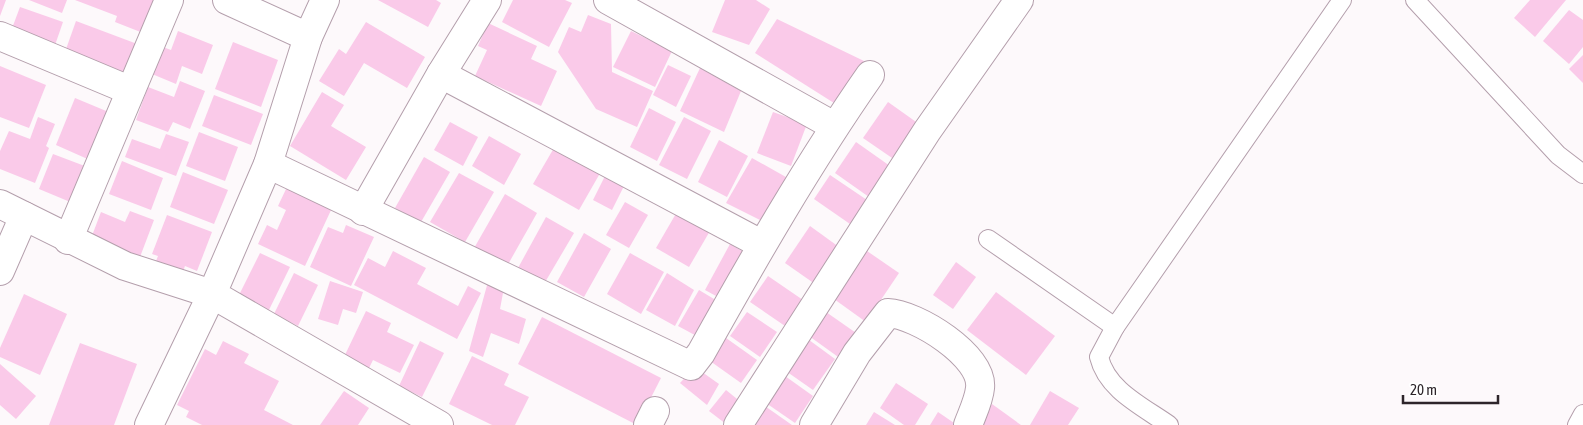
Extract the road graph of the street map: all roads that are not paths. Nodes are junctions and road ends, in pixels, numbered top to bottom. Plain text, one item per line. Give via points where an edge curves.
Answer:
1 (169, 0) edge
2 (228, 0) edge
3 (325, 0) edge
4 (487, 0) edge
5 (608, 0) edge
6 (1019, 0) edge
7 (1342, 0) edge
8 (1414, 0) edge
9 (0, 36) edge
10 (308, 38) junction
11 (441, 74) junction
12 (870, 75) dead end
13 (130, 90) junction
14 (834, 126) junction
15 (268, 164) junction
16 (1583, 174) edge
17 (0, 204) edge
18 (363, 211) junction
19 (24, 216) junction
20 (988, 239) dead end
21 (68, 240) junction
22 (761, 244) junction
23 (0, 271) edge
24 (212, 294) junction
25 (1115, 326) junction
26 (1583, 414) edge
27 (149, 425) edge
28 (439, 425) edge
29 (738, 425) edge
30 (814, 425) edge
31 (968, 425) edge
32 (1169, 425) edge
33 (1576, 425) edge

1 - 13 street
2 - 10 street
3 - 10 street
4 - 11 street
5 - 14 street
6 - 29 street via 927,131
7 - 25 lane
8 - 16 lane via 1558,155
9 - 13 street
10 - 15 street
11 - 18 street
11 - 22 street
12 - 14 street
13 - 21 street
14 - 22 street
15 - 18 street
15 - 24 street
17 - 19 street
18 - 22 street via 691,366
19 - 21 street
19 - 23 street
20 - 25 lane
21 - 24 street via 125,266
24 - 27 street
24 - 28 street
25 - 32 lane via 1099,357 1102,370 1115,387
26 - 33 lane
30 - 31 street via 857,353 888,313 899,314 940,335 978,370 980,388

